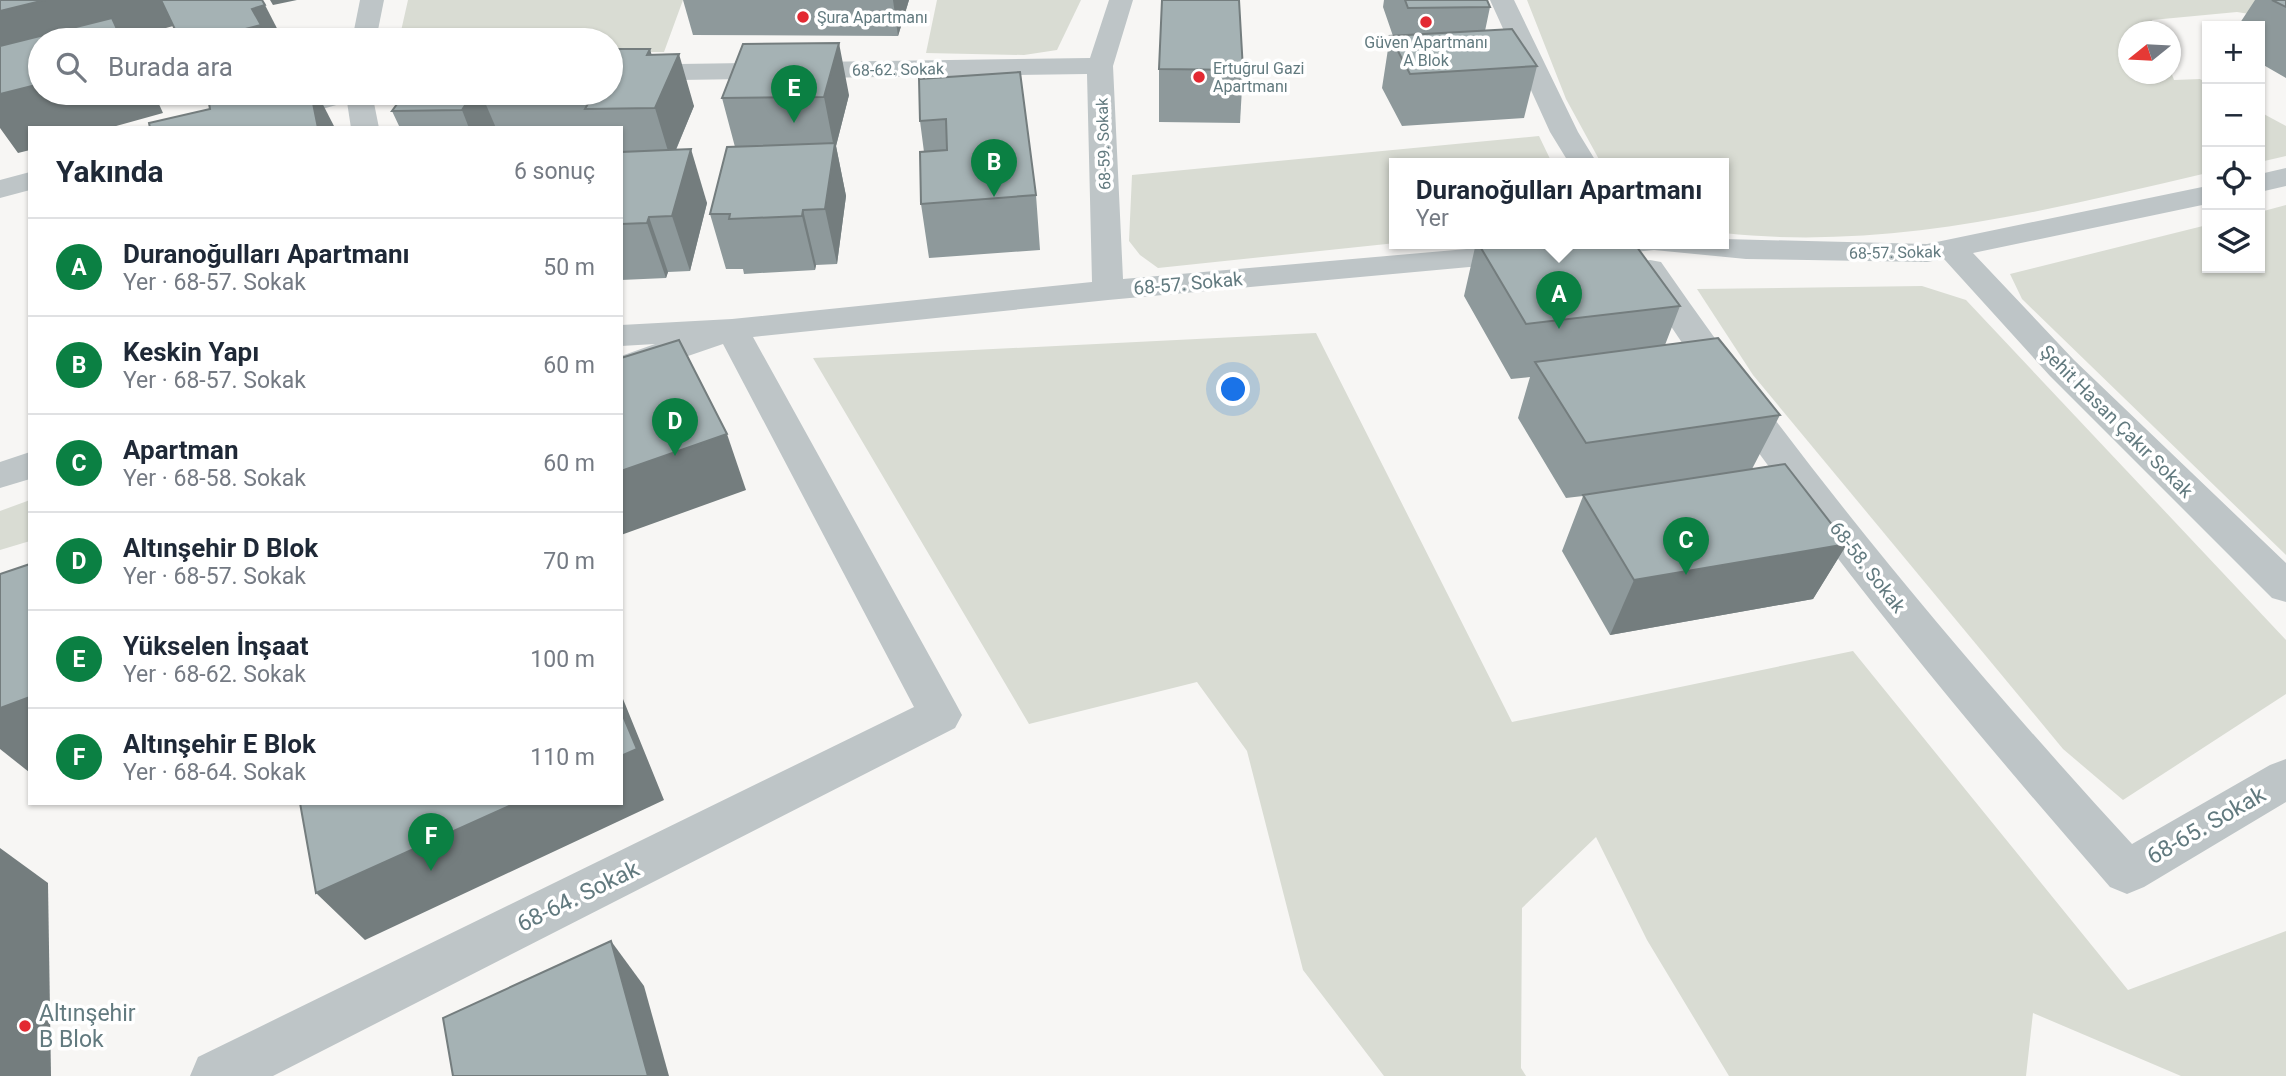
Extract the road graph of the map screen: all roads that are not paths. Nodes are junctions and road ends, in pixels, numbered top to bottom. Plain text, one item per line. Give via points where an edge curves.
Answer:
1 (373, 0) edge
2 (1121, 0) edge
3 (1502, 0) edge
4 (367, 28) edge
5 (1100, 66) junction
6 (623, 73) edge
7 (307, 105) edge
8 (361, 105) edge
9 (230, 126) edge
10 (365, 126) edge
11 (1580, 158) edge
12 (2286, 177) edge
13 (28, 182) edge
14 (2265, 182) edge
15 (0, 189) edge
16 (2202, 196) edge
17 (1577, 249) edge
18 (1637, 249) edge
19 (1729, 249) edge
20 (1953, 250) junction
21 (1108, 290) junction
22 (732, 330) junction
23 (623, 336) edge
24 (623, 367) edge
25 (28, 466) edge
26 (0, 475) edge
27 (2286, 587) edge
28 (2286, 779) edge
29 (2127, 872) joint
30 (216, 1076) edge

1 - 4 street
2 - 5 street, 68-59. Sokak
3 - 11 street
5 - 6 street, 68-62. Sokak
5 - 21 street, 68-59. Sokak
7 - 9 street
8 - 10 street
12 - 14 street
13 - 15 street
16 - 20 street, 68-57. Sokak
17 - 21 street, 68-57. Sokak
18 - 29 street, 68-58. Sokak via 1686,327 1912,623
19 - 20 street, 68-57. Sokak via 1917,254
20 - 27 street, Şehit Hasan Çakır Sokak via 2062,368
21 - 22 street, 68-57. Sokak
22 - 23 street, 68-57. Sokak
22 - 24 street, 68-57. Sokak
22 - 30 street, 68-64. Sokak via 940,715
25 - 26 street
28 - 29 street, 68-65. Sokak

